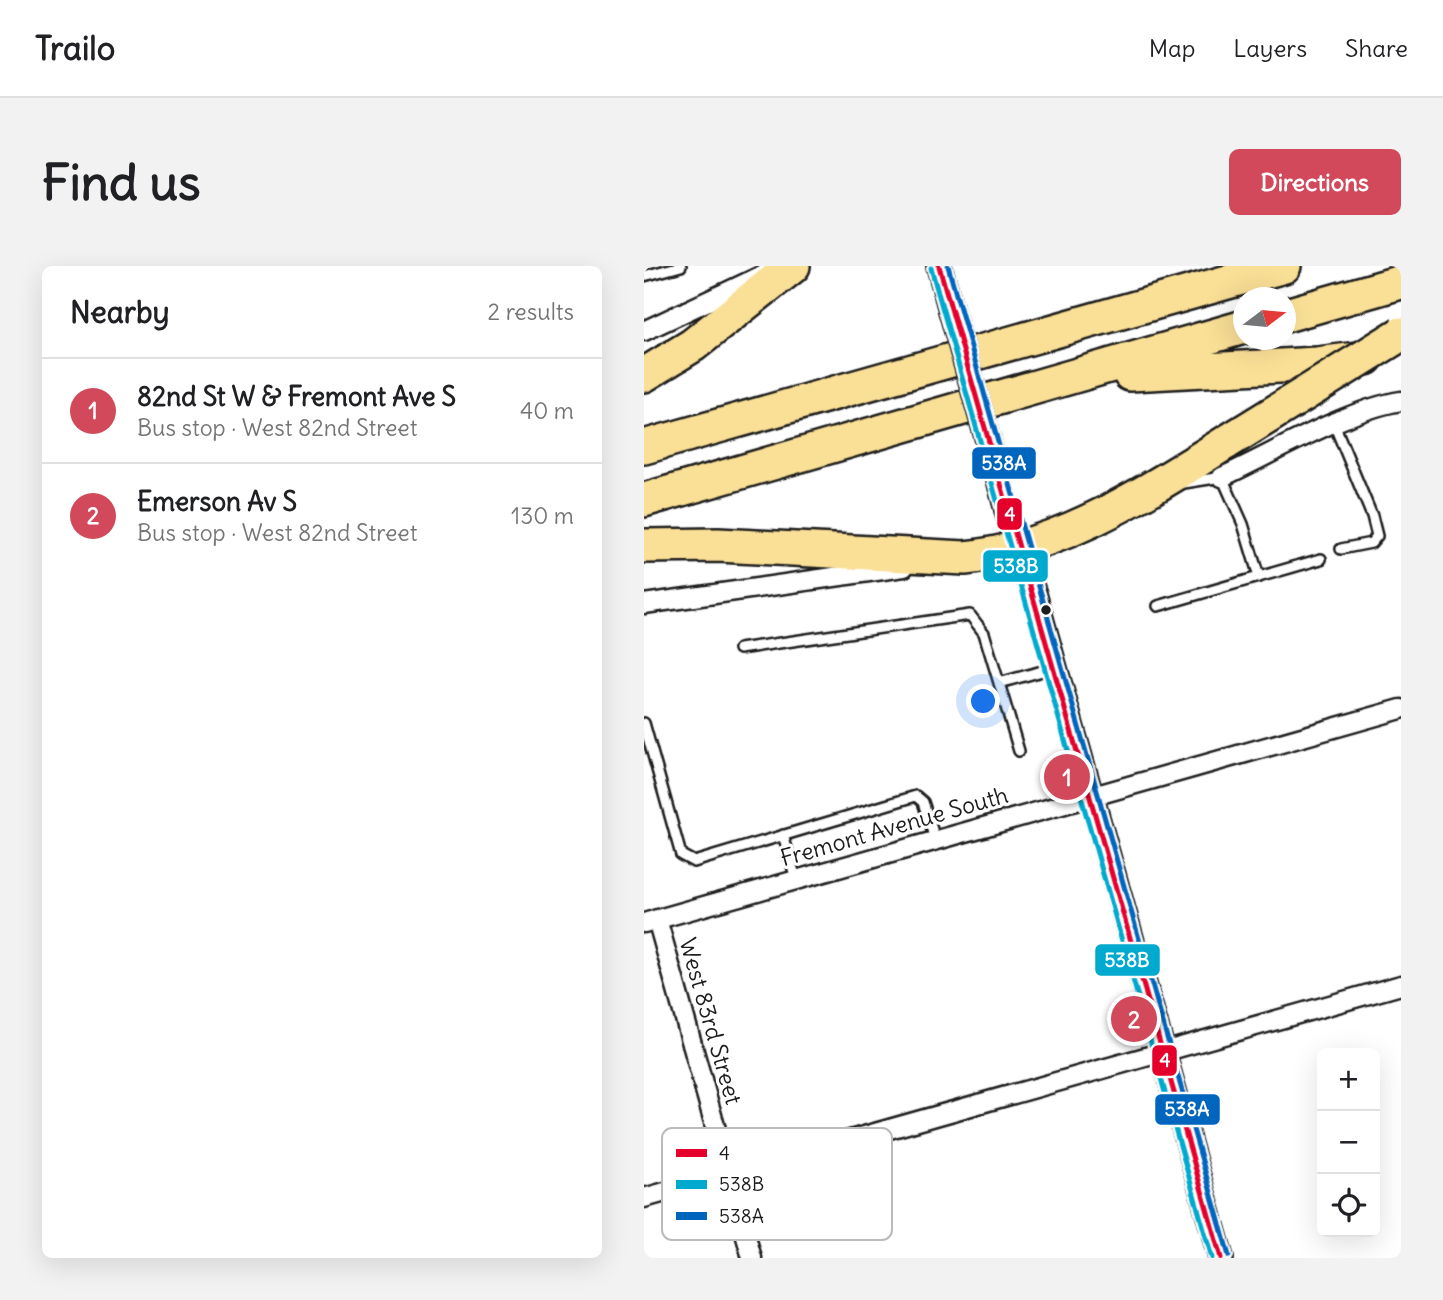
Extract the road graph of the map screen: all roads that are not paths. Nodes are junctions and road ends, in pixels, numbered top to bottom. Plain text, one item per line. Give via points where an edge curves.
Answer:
1 (681, 266) edge
2 (781, 266) edge
3 (793, 266) edge
4 (939, 266) edge
5 (1284, 266) edge
6 (644, 276) edge
7 (1401, 282) edge
8 (1296, 312) edge
9 (1233, 330) edge
10 (644, 331) edge
11 (1401, 334) edge
12 (1401, 353) edge
13 (644, 375) edge
14 (1065, 378) junction
15 (1401, 401) edge
16 (1334, 424) junction
17 (644, 447) edge
18 (1222, 477) junction
19 (1149, 491) junction
20 (644, 500) edge
21 (644, 546) edge
22 (1017, 548) junction
23 (1341, 549) dead end
24 (965, 558) junction
25 (1321, 559) dead end
26 (1259, 577) junction
27 (644, 604) edge
28 (1158, 606) dead end
29 (739, 649) dead end
30 (1055, 668) junction
31 (999, 683) junction
32 (1401, 709) edge
33 (644, 723) edge
34 (1019, 751) dead end
35 (1091, 796) junction
36 (783, 835) junction
37 (935, 839) junction
38 (796, 879) junction
39 (650, 921) edge
40 (1401, 985) edge
41 (1163, 1052) junction
42 (714, 1128) edge
43 (892, 1128) edge
44 (662, 1193) edge
45 (644, 1198) edge
46 (747, 1240) edge
47 (752, 1258) edge
48 (1221, 1258) edge

1 - 6 lane
2 - 10 street
3 - 13 highway via 693,345
4 - 22 street, bridge
5 - 17 highway
7 - 8 highway
9 - 14 highway
11 - 19 highway, bridge
12 - 14 highway via 1317,364
14 - 20 highway
15 - 16 street
16 - 18 street
16 - 23 lane via 1377,536 1371,543
18 - 19 lane
18 - 26 lane
19 - 22 highway via 1081,526
21 - 24 highway via 718,545
22 - 24 highway
22 - 30 street
24 - 27 street
25 - 26 lane
26 - 28 lane
29 - 31 lane via 970,615 984,633
30 - 31 lane
30 - 35 street
31 - 34 lane
32 - 35 street, Fremont Avenue South
33 - 36 lane via 681,855 694,862
35 - 37 street, Fremont Avenue South
35 - 41 street
36 - 37 lane via 916,796 923,803
36 - 38 lane
37 - 38 street, Fremont Avenue South
38 - 39 street, Fremont Avenue South
39 - 42 street, West 83rd Street
40 - 41 street
41 - 43 street
41 - 48 street
44 - 45 street
46 - 47 street, West 83rd Street

